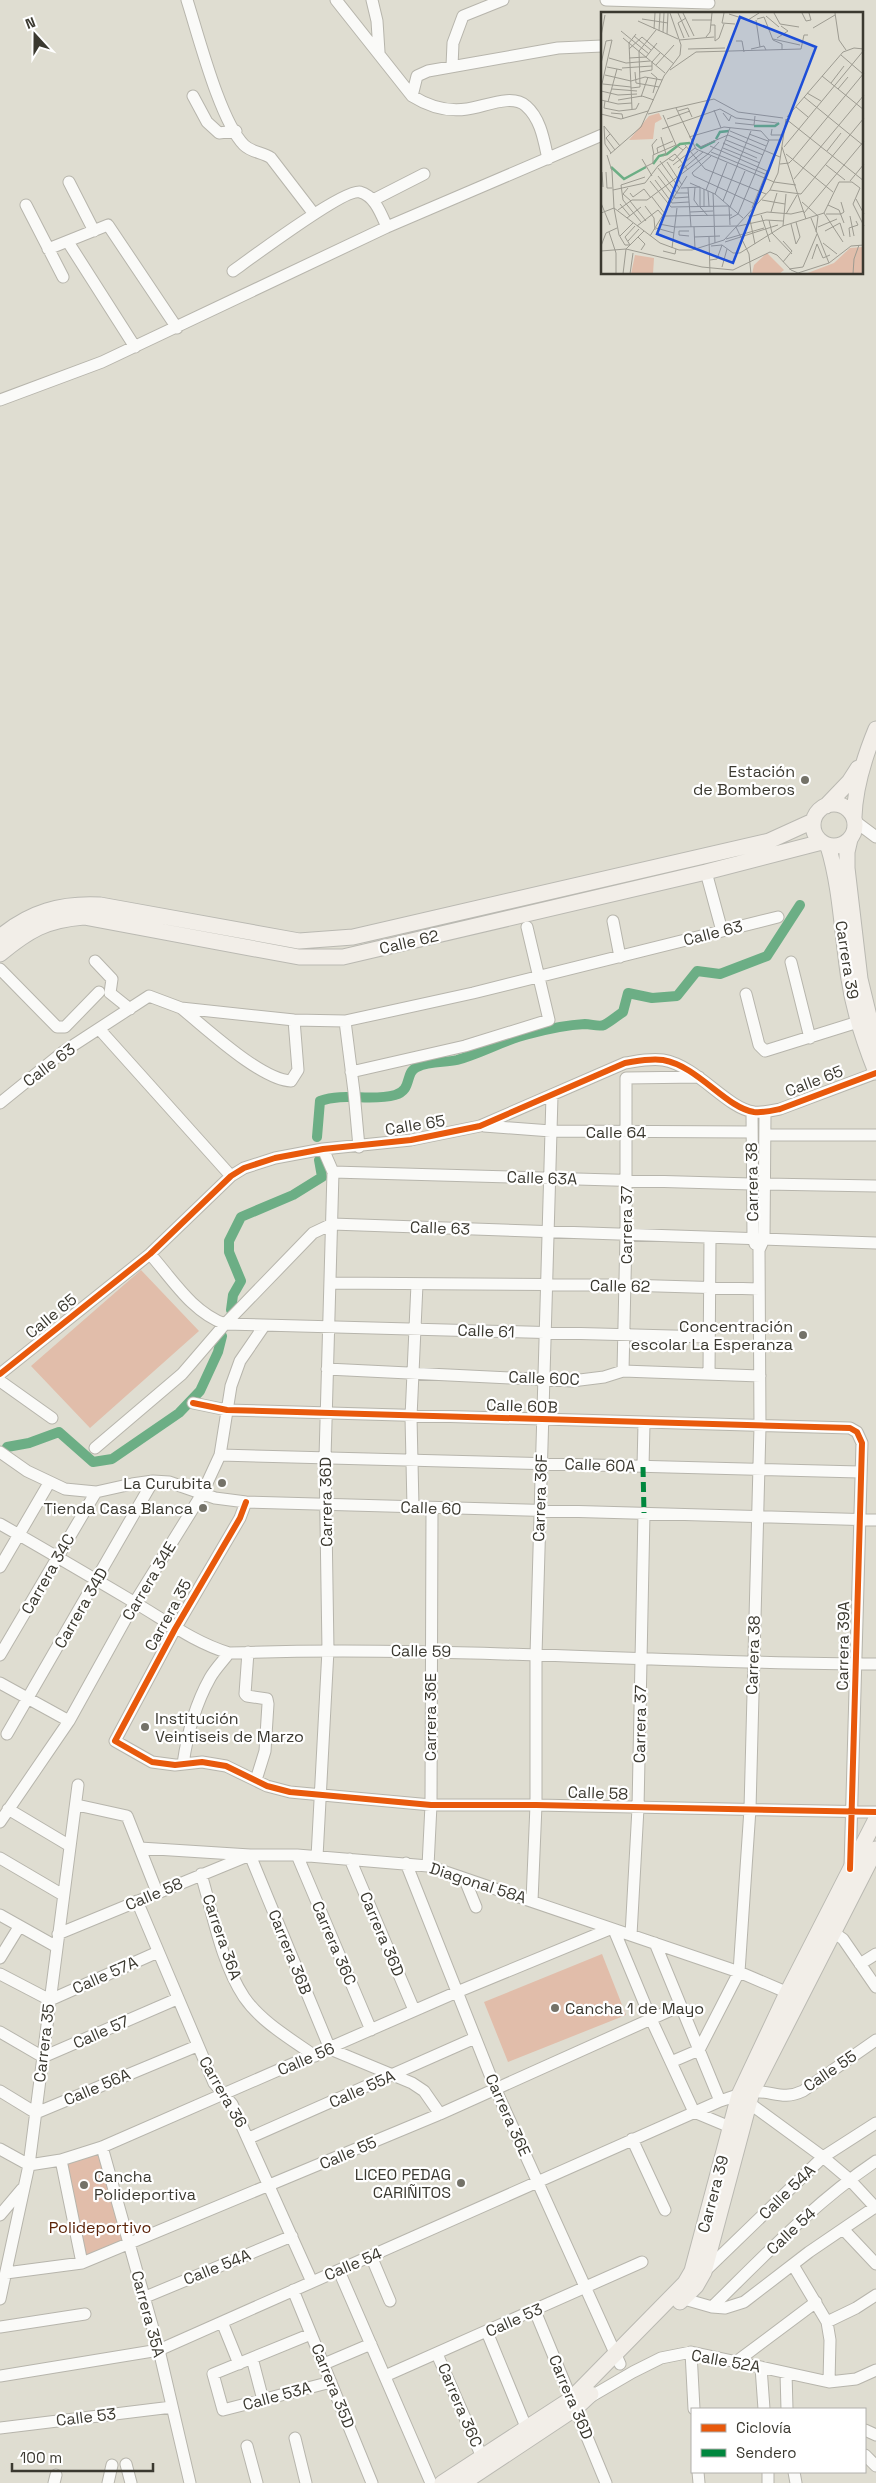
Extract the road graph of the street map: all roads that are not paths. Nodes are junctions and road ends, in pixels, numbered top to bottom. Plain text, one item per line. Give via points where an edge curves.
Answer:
1 (187, 0) edge
2 (336, 0) edge
3 (372, 0) edge
4 (502, 0) edge
5 (606, 0) edge
6 (709, 5) edge
7 (601, 46) edge
8 (379, 52) junction
9 (452, 66) junction
10 (193, 96) dead end
11 (412, 96) junction
12 (236, 131) junction
13 (601, 136) edge
14 (548, 159) junction
15 (424, 174) dead end
16 (69, 182) dead end
17 (373, 200) junction
18 (26, 205) dead end
19 (314, 214) junction
20 (387, 227) junction
21 (94, 231) junction
22 (68, 242) junction
23 (48, 249) junction
24 (233, 270) dead end
25 (63, 277) dead end
26 (177, 328) junction
27 (134, 347) junction
28 (0, 400) edge
29 (876, 729) edge
30 (864, 758) junction
31 (826, 806) junction
32 (813, 821) junction
33 (853, 829) junction
34 (876, 838) edge
35 (825, 844) junction
36 (706, 872) junction
37 (778, 917) dead end
38 (613, 921) dead end
39 (527, 927) dead end
40 (722, 931) junction
41 (0, 937) edge
42 (0, 954) edge
43 (620, 956) junction
44 (94, 961) dead end
45 (791, 962) dead end
46 (0, 969) edge
47 (538, 976) junction
48 (99, 992) dead end
49 (746, 994) dead end
50 (181, 1008) junction
51 (130, 1009) junction
52 (294, 1020) junction
53 (345, 1021) junction
54 (858, 1022) junction
55 (100, 1030) junction
56 (810, 1038) junction
57 (876, 1046) edge
58 (351, 1072) junction
59 (876, 1072) edge
60 (701, 1077) junction
61 (552, 1096) junction
62 (0, 1103) edge
63 (752, 1112) junction
64 (765, 1113) junction
65 (480, 1126) junction
66 (551, 1131) junction
67 (626, 1132) junction
68 (752, 1132) junction
69 (876, 1134) edge
70 (765, 1135) junction
71 (358, 1147) junction
72 (324, 1149) junction
73 (333, 1172) junction
74 (231, 1176) junction
75 (549, 1178) junction
76 (626, 1181) junction
77 (751, 1184) junction
78 (764, 1184) junction
79 (876, 1186) edge
80 (332, 1224) junction
81 (548, 1231) junction
82 (626, 1234) junction
83 (710, 1238) junction
84 (758, 1238) junction
85 (876, 1243) edge
86 (150, 1254) junction
87 (330, 1283) junction
88 (417, 1284) junction
89 (546, 1285) junction
90 (626, 1285) junction
91 (709, 1288) junction
92 (759, 1289) junction
93 (225, 1324) junction
94 (264, 1326) junction
95 (329, 1326) junction
96 (415, 1328) junction
97 (545, 1333) junction
98 (624, 1334) junction
99 (708, 1338) junction
100 (327, 1369) junction
101 (623, 1371) junction
102 (414, 1373) junction
103 (0, 1374) edge
104 (709, 1374) junction
105 (760, 1376) junction
106 (544, 1378) junction
107 (0, 1381) edge
108 (192, 1403) dead end
109 (227, 1410) junction
110 (326, 1414) junction
111 (411, 1417) junction
112 (52, 1418) dead end
113 (542, 1421) junction
114 (644, 1424) junction
115 (760, 1427) junction
116 (850, 1428) joint
117 (95, 1448) dead end
118 (0, 1452) edge
119 (220, 1455) junction
120 (325, 1458) junction
121 (412, 1460) junction
122 (541, 1464) junction
123 (643, 1467) junction
124 (759, 1470) junction
125 (859, 1472) junction
126 (153, 1481) junction
127 (49, 1483) junction
128 (96, 1492) junction
129 (202, 1494) junction
130 (246, 1502) junction
131 (326, 1504) junction
132 (413, 1507) junction
133 (432, 1508) junction
134 (539, 1511) junction
135 (644, 1513) junction
136 (757, 1516) junction
137 (876, 1520) edge
138 (859, 1521) junction
139 (0, 1524) edge
140 (19, 1535) junction
141 (58, 1557) junction
142 (0, 1567) edge
143 (97, 1580) junction
144 (135, 1602) junction
145 (175, 1629) junction
146 (328, 1650) junction
147 (430, 1650) junction
148 (248, 1652) junction
149 (230, 1653) junction
150 (0, 1655) edge
151 (536, 1655) junction
152 (642, 1659) junction
153 (752, 1664) junction
154 (857, 1664) junction
155 (876, 1664) edge
156 (0, 1683) edge
157 (28, 1700) junction
158 (68, 1721) junction
159 (7, 1734) dead end
160 (116, 1741) joint
161 (183, 1764) junction
162 (256, 1780) junction
163 (78, 1785) dead end
164 (320, 1794) junction
165 (77, 1805) junction
166 (431, 1805) junction
167 (536, 1805) junction
168 (8, 1808) junction
169 (638, 1808) junction
170 (750, 1808) junction
171 (852, 1812) junction
172 (876, 1812) edge
173 (876, 1820) edge
174 (0, 1822) edge
175 (70, 1846) junction
176 (140, 1848) junction
177 (876, 1849) edge
178 (250, 1855) junction
179 (297, 1855) junction
180 (317, 1856) junction
181 (0, 1858) edge
182 (350, 1858) junction
183 (406, 1863) junction
184 (428, 1866) junction
185 (850, 1869) junction
186 (201, 1874) junction
187 (465, 1880) junction
188 (158, 1892) junction
189 (63, 1895) junction
190 (137, 1901) junction
191 (532, 1901) junction
192 (476, 1906) dead end
193 (0, 1916) edge
194 (19, 1927) junction
195 (827, 1928) junction
196 (612, 1929) junction
197 (58, 1934) junction
198 (631, 1935) junction
199 (655, 1943) junction
200 (57, 1947) junction
201 (158, 1952) junction
202 (876, 1954) edge
203 (0, 1958) edge
204 (860, 1964) junction
205 (739, 1972) junction
206 (0, 1974) edge
207 (876, 1988) edge
208 (457, 1992) junction
209 (793, 1995) junction
210 (177, 1998) junction
211 (50, 2000) junction
212 (680, 2006) junction
213 (414, 2010) junction
214 (651, 2019) junction
215 (371, 2030) junction
216 (0, 2032) edge
217 (475, 2038) junction
218 (876, 2040) edge
219 (197, 2046) junction
220 (330, 2049) junction
221 (698, 2050) junction
222 (315, 2056) junction
223 (43, 2057) junction
224 (671, 2062) junction
225 (394, 2075) junction
226 (496, 2090) junction
227 (0, 2092) edge
228 (224, 2094) junction
229 (747, 2097) junction
230 (720, 2101) junction
231 (694, 2112) junction
232 (36, 2113) junction
233 (440, 2114) junction
234 (876, 2123) edge
235 (730, 2127) junction
236 (249, 2138) junction
237 (632, 2139) junction
238 (102, 2147) junction
239 (0, 2150) edge
240 (823, 2157) junction
241 (61, 2160) junction
242 (876, 2161) edge
243 (29, 2165) junction
244 (849, 2179) junction
245 (538, 2184) junction
246 (270, 2186) junction
247 (23, 2187) junction
248 (875, 2208) edge
249 (665, 2210) dead end
250 (0, 2216) edge
251 (843, 2229) junction
252 (292, 2236) junction
253 (130, 2244) junction
254 (5, 2253) edge
255 (371, 2256) junction
256 (642, 2262) dead end
257 (82, 2263) junction
258 (793, 2264) junction
259 (876, 2264) edge
260 (339, 2270) junction
261 (704, 2272) junction
262 (3, 2280) edge
263 (312, 2282) junction
264 (586, 2288) junction
265 (294, 2290) junction
266 (876, 2294) edge
267 (143, 2298) junction
268 (0, 2299) edge
269 (684, 2299) junction
270 (390, 2301) dead end
271 (816, 2302) junction
272 (712, 2308) junction
273 (535, 2311) junction
274 (85, 2314) dead end
275 (222, 2322) junction
276 (827, 2322) junction
277 (0, 2327) edge
278 (487, 2332) junction
279 (311, 2334) junction
280 (371, 2344) junction
281 (159, 2350) junction
282 (691, 2352) junction
283 (437, 2354) junction
284 (252, 2358) junction
285 (617, 2359) junction
286 (736, 2362) junction
287 (239, 2364) junction
288 (324, 2364) junction
289 (761, 2367) junction
290 (876, 2370) edge
291 (786, 2373) junction
292 (0, 2376) edge
293 (385, 2376) junction
294 (331, 2382) junction
295 (829, 2382) junction
296 (263, 2400) junction
297 (577, 2403) junction
298 (172, 2407) junction
299 (694, 2408) edge
300 (764, 2408) edge
301 (787, 2408) edge
302 (526, 2427) junction
303 (0, 2428) edge
304 (295, 2438) dead end
305 (247, 2446) dead end
306 (866, 2456) edge
307 (482, 2457) junction
308 (126, 2464) dead end
309 (112, 2465) dead end
310 (876, 2466) edge
311 (108, 2483) edge
312 (131, 2483) edge
313 (190, 2483) edge
314 (257, 2483) edge
315 (306, 2483) edge
316 (372, 2483) edge
317 (432, 2483) edge
318 (442, 2483) edge
319 (463, 2483) edge
320 (606, 2483) edge

1 - 12 street via 214,84
2 - 8 street
3 - 8 street
4 - 9 street via 463,16 453,43
5 - 6 street
7 - 9 street via 558,48
8 - 11 street
9 - 11 street via 428,70 417,76
10 - 12 street via 207,122 219,133
11 - 14 street via 424,104 440,108 466,109 513,100 525,105 536,118
12 - 19 street via 243,144 271,158
13 - 14 street
14 - 20 street
15 - 17 street
16 - 21 street
17 - 19 street via 353,191
17 - 20 street
18 - 23 street
19 - 24 street
20 - 26 street
21 - 22 street
21 - 26 street via 108,225
22 - 23 street
22 - 27 street
23 - 25 street
26 - 27 street
27 - 28 street
29 - 30 main road
30 - 31 main road via 849,782
30 - 33 main road, Carrera 39 via 857,786
31 - 32 main road
31 - 33 main road via 842,806
32 - 35 main road via 814,833
32 - 41 main road, Calle 62 via 769,841 353,937 299,941 82,904 50,908 32,915
33 - 34 street
33 - 35 main road via 840,846
33 - 57 main road, Carrera 39 via 846,868 860,979
35 - 36 main road, Calle 62
35 - 54 main road, Carrera 39 via 834,870
36 - 40 street
36 - 42 main road, Calle 62 via 343,957 299,957 84,917 51,921 37,927 23,934
37 - 40 street, Calle 63
38 - 43 street
39 - 47 street
40 - 43 street, Calle 63
43 - 47 street, Calle 63
44 - 51 street via 112,979 110,993
45 - 56 street
46 - 48 street via 57,1027 65,1027
47 - 53 street, Calle 63
47 - 58 street via 549,1020 457,1048
49 - 56 street via 762,1049 769,1052
50 - 51 street, Calle 63 via 149,996
50 - 52 street, Calle 63
50 - 52 street via 261,1071 284,1081 291,1081 298,1070
51 - 55 street, Calle 63
52 - 53 street, Calle 63
53 - 58 street
54 - 56 street
54 - 59 main road, Carrera 39
55 - 62 street, Calle 63 via 63,1052
55 - 74 street
58 - 71 street
59 - 64 street, Calle 65
60 - 61 street, Calle 65 via 664,1060 646,1059 625,1064
60 - 63 street, Calle 65
60 - 67 street, Carrera 37 via 626,1078
61 - 65 street, Calle 65
61 - 66 street, Carrera 36F
63 - 64 street, Calle 65
63 - 68 street, Carrera 38
64 - 70 street, Carrera 38
65 - 66 street, Calle 64
65 - 71 street, Calle 65 via 449,1134
66 - 67 street, Calle 64
66 - 75 street, Carrera 36F
67 - 68 street, Calle 64
67 - 76 street, Carrera 37
68 - 77 street, Carrera 38
69 - 70 street
70 - 78 street, Carrera 38
71 - 72 street, Calle 65
72 - 73 street, Carrera 36D
72 - 74 street, Calle 65 via 275,1158
73 - 75 street, Calle 63A
73 - 80 street, Carrera 36D
74 - 86 street, Calle 65
75 - 76 street, Calle 63A
75 - 81 street, Carrera 36F
76 - 77 street, Calle 63A
76 - 82 street, Carrera 37
77 - 84 street, Carrera 38
78 - 79 street
78 - 84 street, Carrera 38
80 - 81 street, Calle 63
80 - 87 street, Carrera 36D
80 - 93 street via 313,1233
81 - 82 street, Calle 63
81 - 89 street, Carrera 36F
82 - 83 street, Calle 63
82 - 90 street, Carrera 37
83 - 84 street, Calle 63
83 - 91 street
84 - 85 street, Calle 63
84 - 92 street, Carrera 38
86 - 93 street via 197,1309
86 - 103 street, Calle 65
87 - 88 street, Calle 62
87 - 95 street, Carrera 36D
88 - 89 street, Calle 62
88 - 96 street
89 - 90 street, Calle 62
89 - 97 street, Carrera 36F
90 - 91 street, Calle 62
90 - 98 street, Carrera 37
91 - 92 street, Calle 62
91 - 99 street
92 - 105 street, Carrera 38
93 - 94 street
93 - 117 street via 182,1374
94 - 95 street, Calle 61
94 - 109 street, Carrera 34E via 240,1361
95 - 96 street, Calle 61
95 - 100 street, Carrera 36D
96 - 97 street, Calle 61
96 - 102 street
97 - 98 street, Calle 61
97 - 106 street, Carrera 36F
98 - 99 street, Calle 61
98 - 101 street, Carrera 37
99 - 104 street
100 - 102 street, Calle 60C
100 - 110 street, Carrera 36D
101 - 104 street, Calle 60C
101 - 106 street, Calle 60C via 589,1380
102 - 106 street, Calle 60C
102 - 111 street
104 - 105 street, Calle 60C
105 - 115 street, Carrera 38
106 - 113 street, Carrera 36F
107 - 112 street
108 - 109 street, Calle 60B
109 - 110 street, Calle 60B
109 - 119 street, Carrera 34E
110 - 111 street, Calle 60B
110 - 120 street, Carrera 36D
111 - 113 street, Calle 60B
111 - 121 street
113 - 114 street, Calle 60B
113 - 122 street, Carrera 36F
114 - 115 street, Calle 60B
114 - 123 street
115 - 116 street, Calle 60B
115 - 124 street, Carrera 38
116 - 125 street, Carrera 39A via 857,1432 862,1443
118 - 127 street, Calle 60
119 - 120 street, Calle 60A
119 - 129 street, Carrera 34E
120 - 121 street, Calle 60A
120 - 131 street, Carrera 36D
121 - 122 street, Calle 60A
121 - 132 street
122 - 123 street, Calle 60A
122 - 134 street, Carrera 36F
123 - 124 street, Calle 60A
124 - 125 street, Calle 60A
124 - 136 street, Carrera 38
125 - 138 street, Carrera 39A
126 - 128 street, Calle 60
126 - 129 street, Calle 60 via 169,1482
126 - 143 street, Carrera 34D
127 - 128 street, Calle 60 via 65,1489
127 - 140 street
128 - 141 street, Carrera 34C
129 - 130 street, Calle 60
129 - 144 street, Carrera 34E
130 - 131 street, Calle 60
130 - 145 street, Carrera 35 via 240,1518
131 - 132 street, Calle 60
131 - 146 street, Carrera 36D
132 - 133 street, Calle 60
133 - 134 street, Calle 60
133 - 147 street, Carrera 36E
134 - 135 street, Calle 60
134 - 151 street, Carrera 36F
135 - 136 street, Calle 60
135 - 152 street, Carrera 37
136 - 138 street, Calle 60
136 - 153 street, Carrera 38
137 - 138 street, Calle 60
138 - 154 street, Carrera 39A
139 - 140 street, Calle 59
140 - 141 street, Calle 59
140 - 142 street
141 - 143 street, Calle 59
141 - 150 street, Carrera 34C
143 - 144 street, Calle 59
143 - 157 street, Carrera 34D
144 - 145 street, Calle 59
144 - 158 street, Carrera 34E
145 - 149 street, Calle 59 via 206,1646
145 - 160 street, Carrera 35
146 - 147 street, Calle 59
146 - 148 street, Calle 59
146 - 164 street, Carrera 36D
147 - 151 street, Calle 59
147 - 166 street, Carrera 36E
148 - 149 street, Calle 59
148 - 162 street via 245,1694 267,1699 268,1704 265,1751
149 - 161 street via 210,1678 186,1742
151 - 152 street, Calle 59
151 - 167 street, Carrera 36F
152 - 153 street, Calle 59
152 - 169 street, Carrera 37
153 - 154 street, Calle 59
153 - 170 street, Carrera 38
154 - 155 street, Calle 59
154 - 171 street, Carrera 39A
156 - 157 street
157 - 158 street
157 - 159 street, Carrera 34D
158 - 168 street, Carrera 34E
160 - 161 street, Calle 58 via 152,1762
161 - 162 street, Calle 58 via 202,1762 226,1766
162 - 164 street, Calle 58 via 290,1792
163 - 165 street, Carrera 35
164 - 166 street, Calle 58
164 - 180 street, Carrera 36D
165 - 175 street, Carrera 35
165 - 176 street via 127,1816
166 - 167 street, Calle 58
166 - 184 street, Carrera 36E
167 - 169 street, Calle 58
167 - 191 street, Carrera 36F
168 - 174 street, Carrera 34E
168 - 175 street
169 - 170 street, Calle 58
169 - 198 street, Carrera 37
170 - 171 street, Calle 58
170 - 205 street, Carrera 38
171 - 172 street, Calle 58
171 - 185 street, Carrera 39A
173 - 185 main road, Carrera 39
175 - 189 street, Carrera 35
176 - 178 street, Diagonal 58A
176 - 188 street
177 - 195 main road, Carrera 39
178 - 179 street, Diagonal 58A
178 - 186 street, Calle 58
178 - 220 street, Carrera 36B
179 - 180 street, Diagonal 58A
179 - 215 street, Carrera 36C
180 - 182 street, Diagonal 58A
181 - 189 street
182 - 183 street, Diagonal 58A
182 - 213 street, Carrera 36D
183 - 184 street, Diagonal 58A
183 - 208 street, Carrera 36E
184 - 187 street, Diagonal 58A
185 - 195 main road, Carrera 39
186 - 188 street, Calle 58
186 - 222 street, Carrera 36A via 225,1952 245,1998 279,2031
187 - 191 street, Diagonal 58A
187 - 192 street
188 - 190 street, Calle 58
189 - 197 street, Carrera 35
190 - 197 street, Calle 58
190 - 201 street, Carrera 36
191 - 196 street, Diagonal 58A
193 - 194 street
194 - 200 street
194 - 203 street
195 - 204 street via 843,1939
195 - 209 main road, Carrera 39
196 - 198 street, Diagonal 58A
196 - 208 street, Calle 56
196 - 214 street
197 - 200 street, Carrera 35
198 - 199 street, Diagonal 58A
199 - 205 street, Diagonal 58A
199 - 212 street
200 - 211 street, Carrera 35
201 - 210 street, Carrera 36
201 - 211 street, Calle 57A
202 - 204 street
204 - 207 street
205 - 209 street, Diagonal 58A
205 - 221 street, Carrera 38
206 - 211 street
208 - 213 street, Calle 56
208 - 217 street, Carrera 36E
209 - 229 main road, Carrera 39
210 - 219 street, Carrera 36
210 - 223 street, Calle 57
211 - 223 street, Carrera 35
212 - 214 street, Calle 55
212 - 221 street
213 - 215 street, Calle 56
214 - 224 street
214 - 226 street, Calle 55
215 - 220 street, Calle 56
216 - 223 street
217 - 225 street, Calle 55A
217 - 226 street, Carrera 36E
218 - 229 street, Calle 55 via 793,2096
219 - 228 street, Carrera 36 via 214,2083
219 - 232 street, Calle 56A
220 - 222 street, Calle 56
220 - 225 street
221 - 224 street
221 - 230 street
222 - 228 street, Calle 56
223 - 232 street, Carrera 35
224 - 231 street
225 - 233 street via 424,2091
225 - 236 street, Calle 55A
226 - 233 street, Calle 55
226 - 245 street, Carrera 36E
227 - 232 street
228 - 236 street, Carrera 36
228 - 238 street, Calle 56
229 - 230 street, Calle 54
229 - 235 main road, Carrera 39
229 - 240 street
229 - 261 main road, Carrera 39
230 - 231 street, Calle 54
231 - 235 street
231 - 237 street, Calle 54
232 - 243 street, Carrera 35
233 - 246 street, Calle 55
234 - 240 street, Calle 54A
235 - 285 main road, Carrera 39 via 692,2271
236 - 246 street, Carrera 36
237 - 245 street, Calle 54
237 - 249 street
238 - 241 street, Calle 56
238 - 253 street, Carrera 35A
239 - 243 street
240 - 244 street
240 - 261 street, Calle 54A
241 - 243 street, Calle 56
241 - 257 street
242 - 244 street, Calle 54
243 - 247 street, Carrera 35
244 - 248 street
244 - 272 street, Calle 54 via 792,2228
245 - 255 street, Calle 54
245 - 264 street, Carrera 36E
246 - 252 street, Carrera 36
246 - 253 street, Calle 55
247 - 250 street
247 - 254 street, Carrera 35
248 - 251 street
251 - 258 street
251 - 259 street
252 - 263 street, Carrera 36
252 - 267 street, Calle 54A
253 - 257 street, Calle 55
253 - 267 street, Carrera 35A
254 - 262 street, Carrera 35
255 - 260 street, Calle 54
255 - 270 street
256 - 264 street, Calle 53
257 - 262 street, Calle 55
258 - 271 street
258 - 272 street via 744,2302
260 - 263 street, Calle 54
260 - 280 street
261 - 269 main road, Carrera 39
262 - 268 street, Carrera 35
263 - 265 street, Calle 54
264 - 273 street, Calle 53
264 - 285 street, Carrera 36E
265 - 275 street, Calle 54
265 - 279 street, Carrera 35D
266 - 276 street
267 - 281 street, Carrera 35A
269 - 272 street
269 - 285 main road, Carrera 39
271 - 276 street
271 - 286 street
273 - 278 street, Calle 53
273 - 297 street, Carrera 36D
274 - 277 street
275 - 281 street, Calle 54
275 - 287 street
276 - 295 street
278 - 283 street, Calle 53
278 - 302 street
279 - 284 street
279 - 288 street, Carrera 35D
280 - 288 street, Calle 53A
280 - 293 street
281 - 292 street, Calle 54
281 - 298 street, Carrera 35A
282 - 286 street, Calle 52A
282 - 297 street, Calle 52A via 661,2358
282 - 299 street
283 - 293 street, Calle 53
283 - 307 street, Carrera 36C
284 - 287 street
284 - 296 street
285 - 297 main road, Carrera 39
286 - 289 street, Calle 52A
287 - 296 street, Calle 53A via 213,2374 223,2410
288 - 294 street, Carrera 35D
289 - 291 street, Calle 52A
289 - 300 street
290 - 295 street, Calle 52A via 856,2379
291 - 295 street, Calle 52A
291 - 301 street
293 - 317 street
294 - 296 street, Calle 53A
294 - 316 street, Carrera 35D
297 - 302 main road, Carrera 39
297 - 319 main road, Carrera 39
297 - 320 street, Carrera 36D
298 - 303 street, Calle 53
298 - 313 street, Carrera 35A
302 - 307 main road, Carrera 39
304 - 315 street
305 - 314 street
306 - 310 street
307 - 318 main road, Carrera 39
308 - 312 street
309 - 311 street

